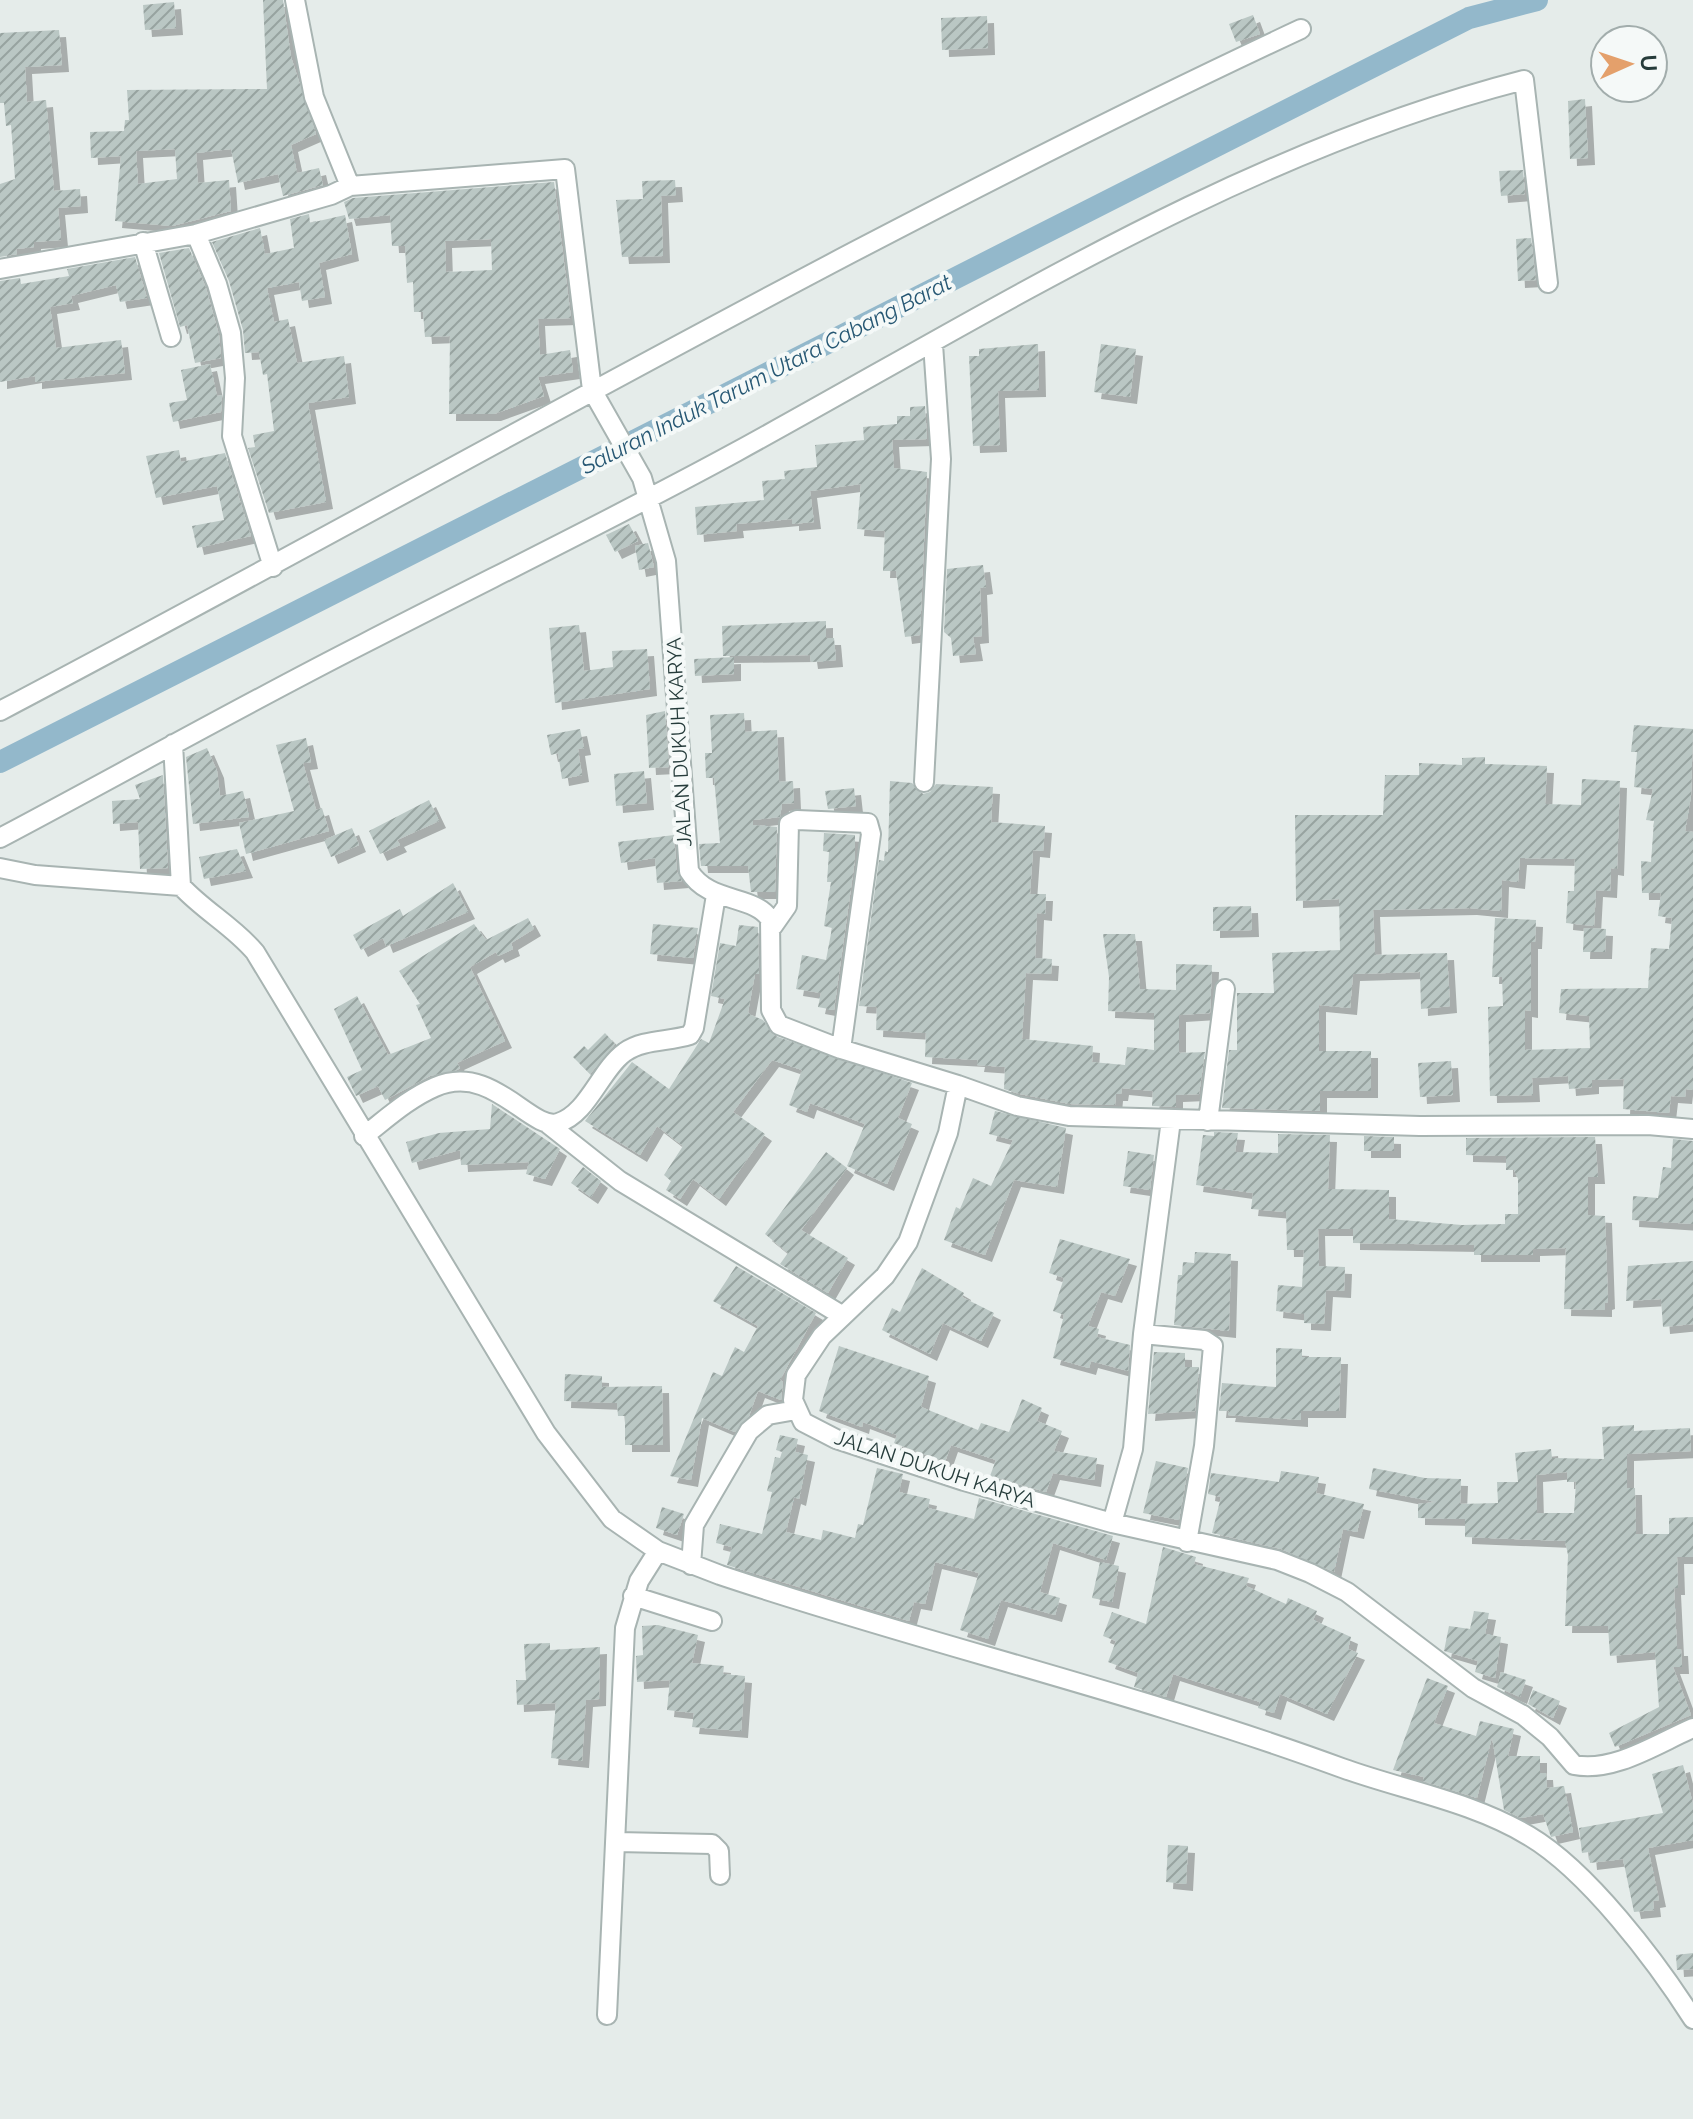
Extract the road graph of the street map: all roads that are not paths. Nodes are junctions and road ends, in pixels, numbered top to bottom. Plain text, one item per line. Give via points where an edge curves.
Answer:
1 (295, 0) edge
2 (1301, 29) dead end
3 (350, 186) junction
4 (196, 234) junction
5 (143, 242) junction
6 (0, 269) edge
7 (1548, 283) dead end
8 (171, 337) dead end
9 (933, 344) junction
10 (596, 398) junction
11 (650, 499) junction
12 (273, 567) junction
13 (0, 711) edge
14 (173, 744) junction
15 (924, 782) dead end
16 (0, 838) edge
17 (0, 868) edge
18 (181, 886) junction
19 (716, 895) junction
20 (773, 926) junction
21 (1225, 989) dead end
22 (841, 1049) junction
23 (958, 1085) junction
24 (1171, 1120) junction
25 (1208, 1121) junction
26 (548, 1124) junction
27 (1693, 1129) edge
28 (364, 1136) junction
29 (843, 1316) junction
30 (1143, 1334) junction
31 (796, 1410) junction
32 (1112, 1523) junction
33 (1187, 1542) junction
34 (658, 1551) junction
35 (691, 1565) junction
36 (633, 1596) junction
37 (712, 1621) dead end
38 (1693, 1728) edge
39 (617, 1842) junction
40 (720, 1875) dead end
41 (607, 2015) dead end
42 (1693, 2019) edge

1 - 3 street via 314,97
2 - 10 street via 1138,105
3 - 4 street
3 - 10 street via 565,169
4 - 5 street
4 - 12 street via 231,333 232,436
5 - 6 street
5 - 8 street
7 - 9 street via 1524,80 1301,156 1027,288
9 - 11 street
9 - 15 street via 941,459
10 - 11 street, JALAN DUKUH KARYA
10 - 12 street
11 - 14 street
11 - 19 street, JALAN DUKUH KARYA via 671,596 687,867
12 - 13 street
14 - 16 street
14 - 18 street
17 - 18 street
18 - 28 street via 255,952
19 - 20 street, JALAN DUKUH KARYA via 765,913
19 - 26 street via 690,1035 625,1052 570,1117
20 - 22 street via 772,1018
20 - 22 street via 788,902 789,824 868,823 871,834
21 - 25 street
22 - 23 street
23 - 24 street via 1046,1112
23 - 29 street via 948,1133 908,1242 885,1276
24 - 25 street
24 - 30 street
25 - 27 street
26 - 28 street via 493,1090 456,1081 435,1087
26 - 29 street via 620,1181
28 - 34 street via 546,1433 612,1519
29 - 31 street via 796,1375
30 - 32 street via 1133,1449
30 - 33 street via 1204,1340 1213,1346 1204,1446
31 - 32 street, JALAN DUKUH KARYA via 803,1422 836,1439
31 - 35 street via 768,1415 749,1431 694,1525
32 - 33 street, JALAN DUKUH KARYA
33 - 38 street, JALAN DUKUH KARYA via 1277,1560 1347,1592 1473,1688 1523,1715 1574,1765 1626,1758
34 - 35 street
34 - 36 street
35 - 42 street via 1209,1720 1527,1834 1564,1860 1622,1924
36 - 37 street
36 - 39 street via 625,1628
39 - 40 street via 712,1844 719,1851
39 - 41 street

